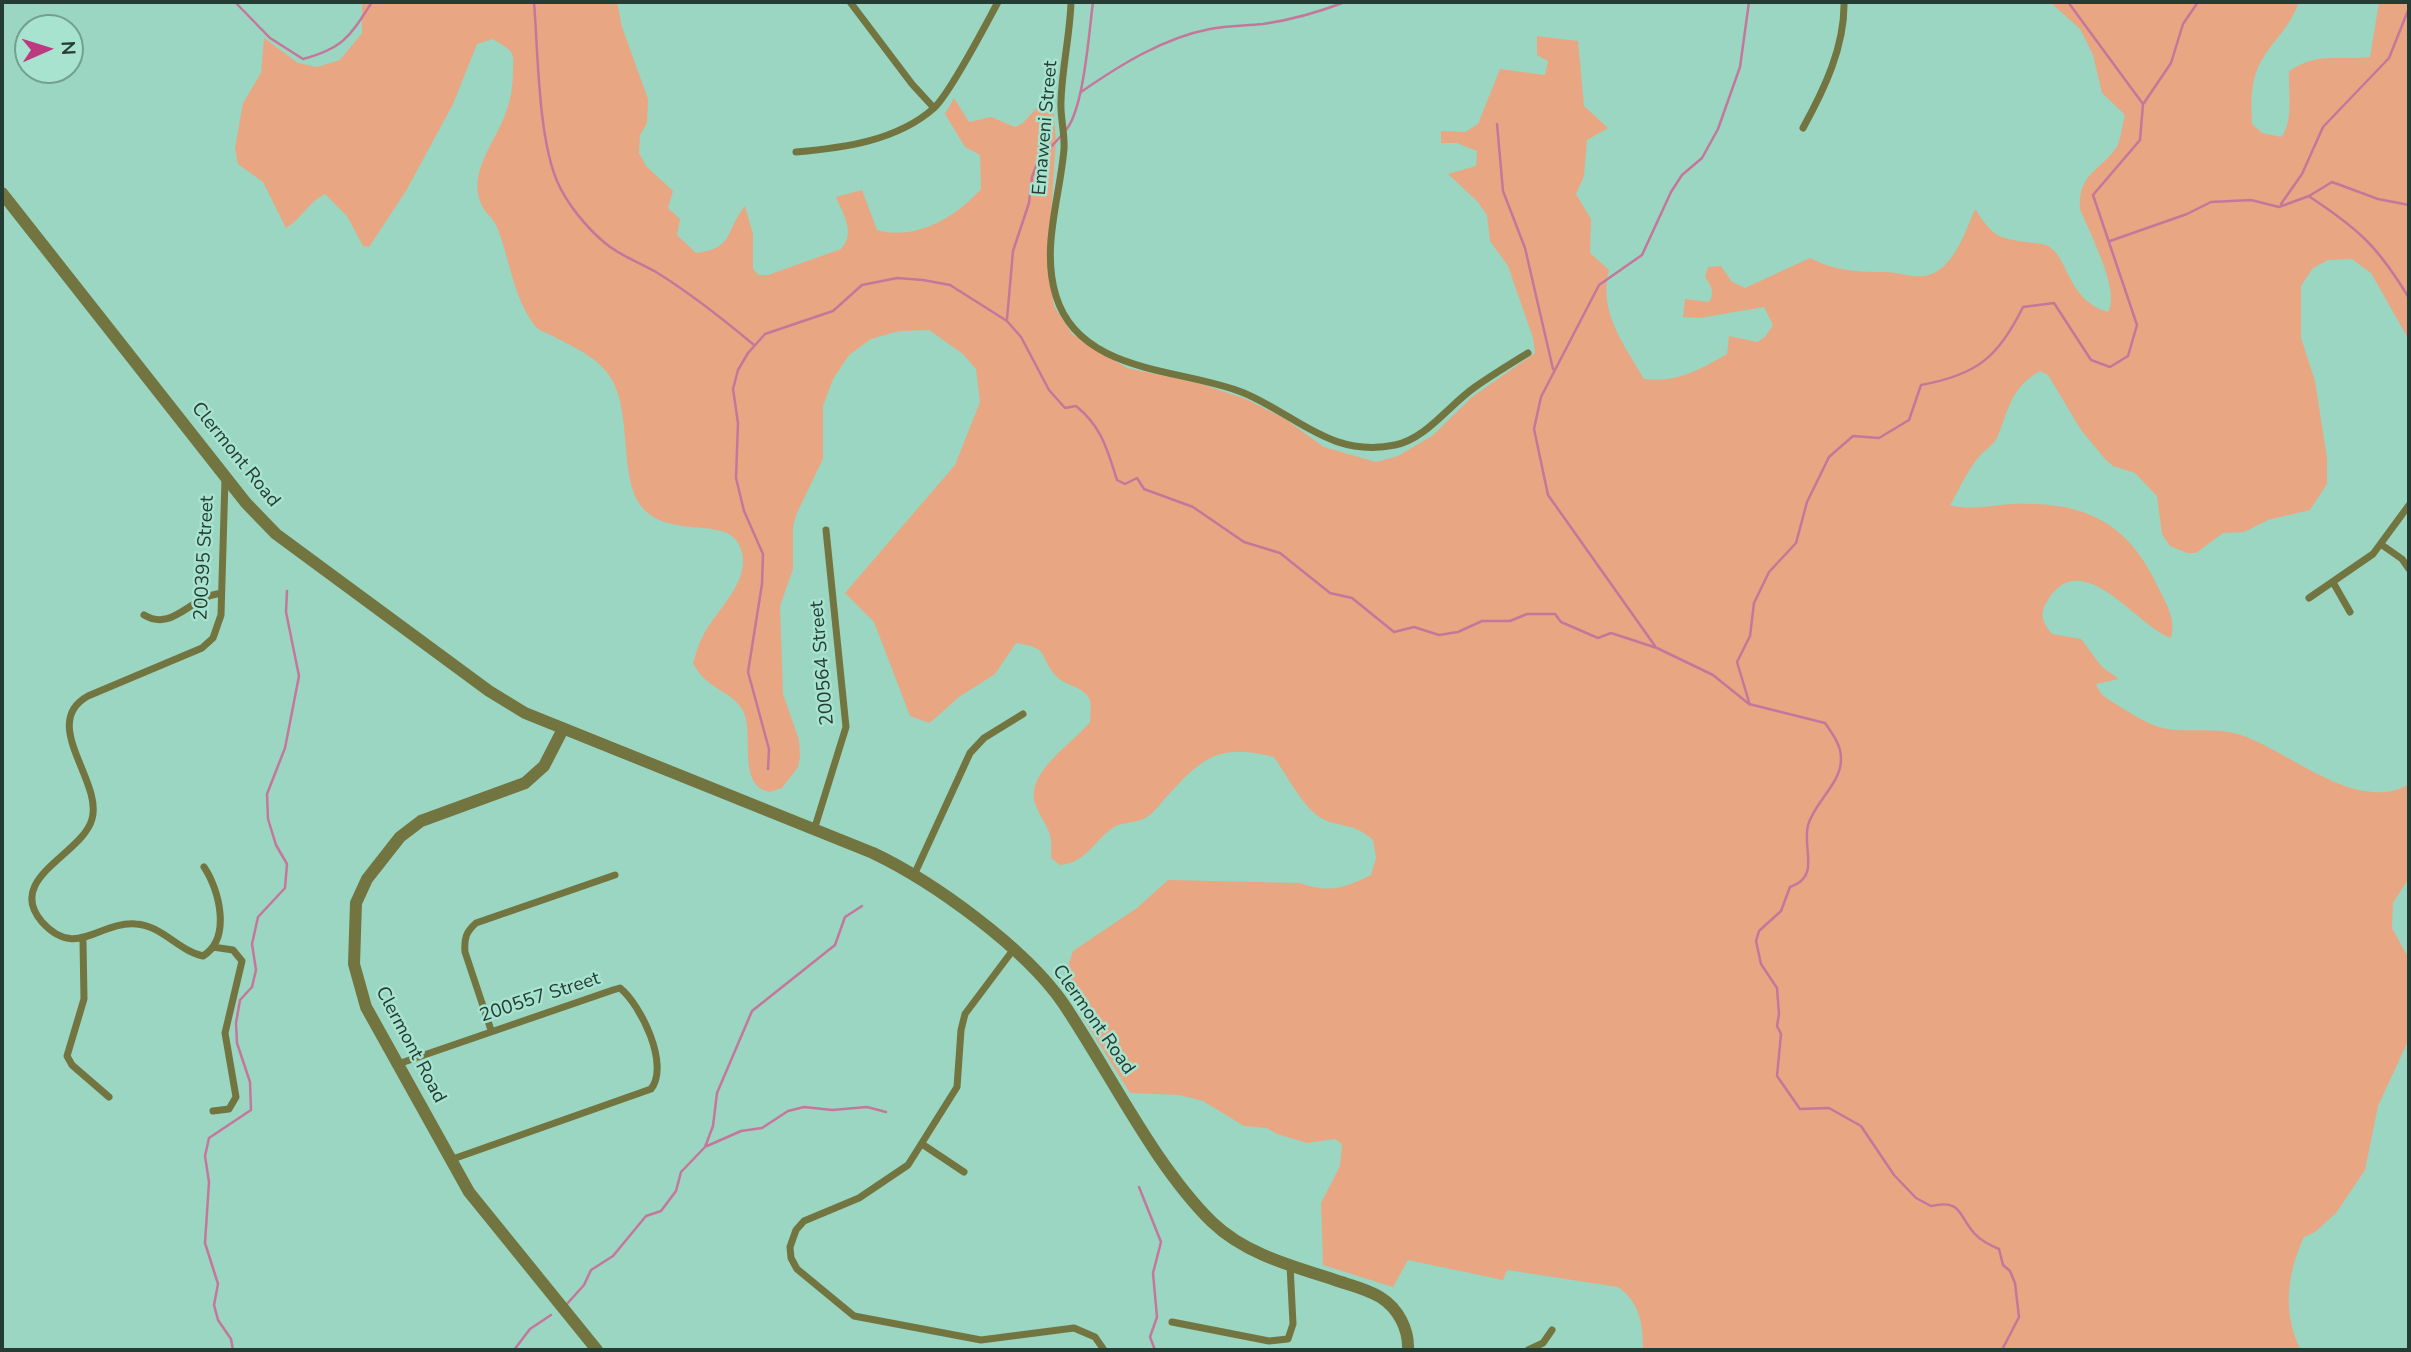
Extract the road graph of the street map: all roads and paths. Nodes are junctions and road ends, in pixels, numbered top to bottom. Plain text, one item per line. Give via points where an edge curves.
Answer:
1 (850, 2) edge
2 (998, 2) edge
3 (1071, 2) edge
4 (1844, 2) edge
5 (934, 108) junction
6 (1803, 128) dead end
7 (796, 152) dead end
8 (2, 194) edge
9 (1528, 353) dead end
10 (225, 474) junction
11 (2409, 505) edge
12 (826, 530) dead end
13 (2382, 545) junction
14 (2409, 569) edge
15 (2334, 584) junction
16 (221, 593) junction
17 (2309, 598) dead end
18 (2350, 612) dead end
19 (144, 615) dead end
20 (1023, 714) dead end
21 (563, 729) junction
22 (814, 831) junction
23 (204, 867) dead end
24 (615, 874) dead end
25 (914, 875) junction
26 (83, 941) junction
27 (213, 947) junction
28 (1013, 950) junction
29 (491, 1030) junction
30 (397, 1065) junction
31 (109, 1097) dead end
32 (213, 1111) dead end
33 (922, 1144) junction
34 (449, 1160) junction
35 (964, 1172) dead end
36 (1290, 1265) junction
37 (1171, 1322) dead end
38 (1552, 1330) dead end
39 (597, 1350) edge
40 (1104, 1350) edge
41 (1408, 1350) edge
42 (1528, 1350) edge

1 - 5 street
2 - 5 street
3 - 9 street, Emaweni Street via 1062,79 1064,143 1052,229 1056,295 1063,312 1083,335 1135,365 1236,390 1330,440 1361,448 1398,445 1415,438 1474,387
4 - 6 street via 1826,86
5 - 7 street via 875,139
8 - 10 street, Clermont Road
10 - 16 street, 200395 Street
10 - 21 street, Clermont Road via 276,534 489,691
11 - 13 street
12 - 22 street, 200564 Street via 846,727
13 - 14 street
13 - 15 street
15 - 17 street
15 - 18 street
16 - 19 street via 200,598 167,621
16 - 26 street, 200395 Street via 219,623 202,648 88,696 69,723 93,795 92,820 41,876 33,902 49,928
20 - 25 street via 984,738 970,753
21 - 22 street, Clermont Road
21 - 30 street, Clermont Road via 535,776 410,828 360,891 354,918 356,979
22 - 25 street, Clermont Road via 873,853
23 - 27 street via 219,898
24 - 29 street via 500,914 468,930 465,952
25 - 28 street, Clermont Road
26 - 27 street via 118,925 137,924 199,956
26 - 31 street via 84,999 67,1053 72,1065
27 - 32 street via 233,950 242,961 225,1033 236,1097 229,1109
28 - 33 street via 965,1014 957,1087
28 - 36 street, Clermont Road via 1062,1002 1174,1176 1204,1213 1241,1244
29 - 30 street, 200557 Street
29 - 34 street, 200557 Street via 620,988 639,1007 658,1064 657,1078 645,1093
30 - 34 street, Clermont Road
33 - 35 street
33 - 40 street via 893,1177 796,1230 790,1247 797,1269 854,1316 981,1340 1074,1328 1091,1334
34 - 39 street, Clermont Road via 480,1209
36 - 37 street via 1293,1324 1288,1339 1269,1341
36 - 41 street, Clermont Road via 1380,1297 1401,1320
38 - 42 street via 1543,1343

